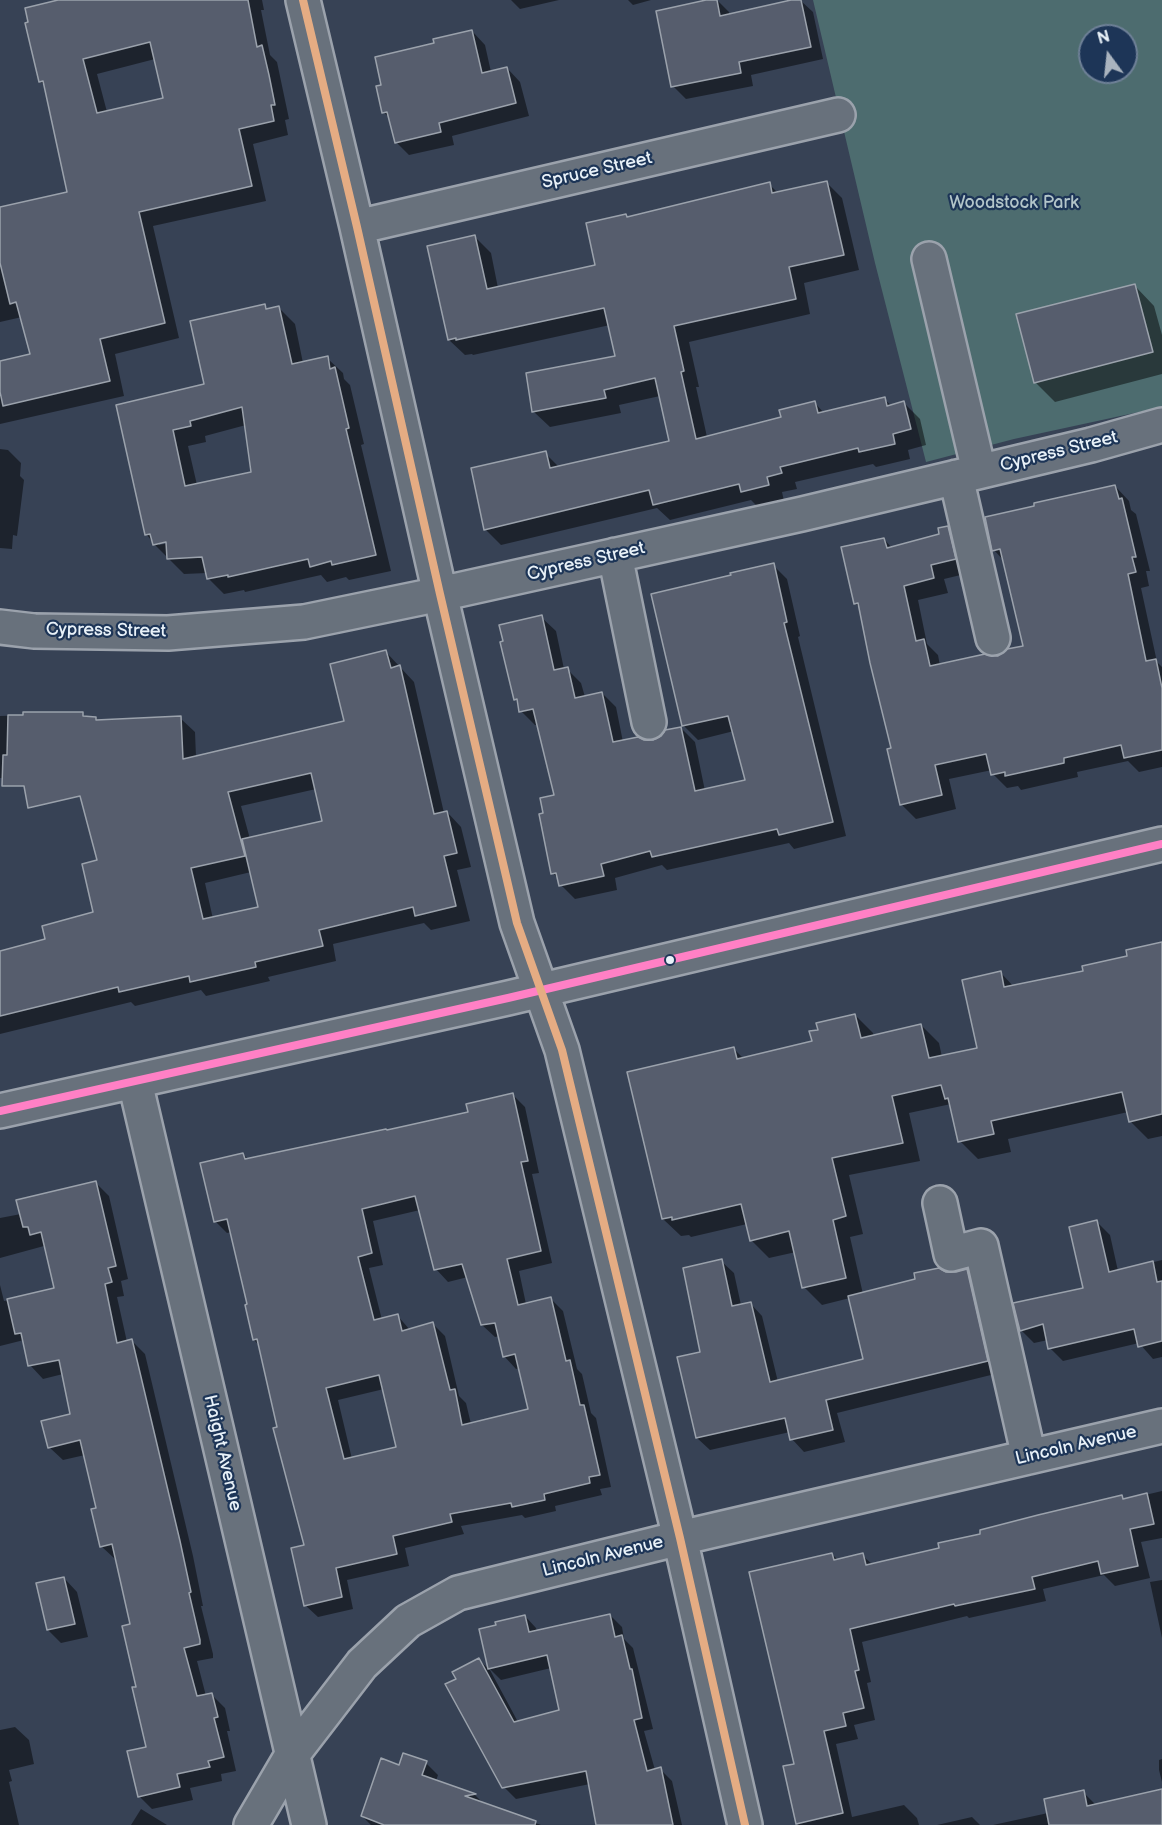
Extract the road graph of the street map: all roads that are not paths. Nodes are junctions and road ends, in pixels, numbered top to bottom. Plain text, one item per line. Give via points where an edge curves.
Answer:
1 (303, 0) edge
2 (837, 115) dead end
3 (357, 227) junction
4 (930, 259) dead end
5 (1162, 425) edge
6 (967, 474) junction
7 (615, 555) junction
8 (440, 594) junction
9 (0, 627) edge
10 (993, 638) dead end
11 (649, 722) dead end
12 (1162, 846) edge
13 (541, 990) junction
14 (135, 1082) junction
15 (0, 1111) edge
16 (940, 1203) dead end
17 (1162, 1426) edge
18 (1029, 1457) junction
19 (680, 1538) junction
20 (292, 1755) junction
21 (250, 1825) edge
22 (309, 1825) edge
23 (745, 1825) edge

1 - 3 street
2 - 3 street, Spruce Street
3 - 8 street
4 - 6 street
5 - 6 street, Cypress Street
6 - 7 street, Cypress Street
6 - 10 street
7 - 8 street, Cypress Street
7 - 11 street
8 - 9 street, Cypress Street via 304,622 168,633
8 - 13 street via 517,923
12 - 13 street
13 - 14 street
13 - 19 street via 562,1050
14 - 15 street
14 - 20 street, Haight Avenue
16 - 18 street via 951,1254 981,1246
17 - 18 street, Lincoln Avenue
18 - 19 street, Lincoln Avenue
19 - 20 street, Lincoln Avenue via 458,1593 408,1621 362,1664
19 - 23 street
20 - 21 street, Lincoln Avenue
20 - 22 street, Haight Avenue

